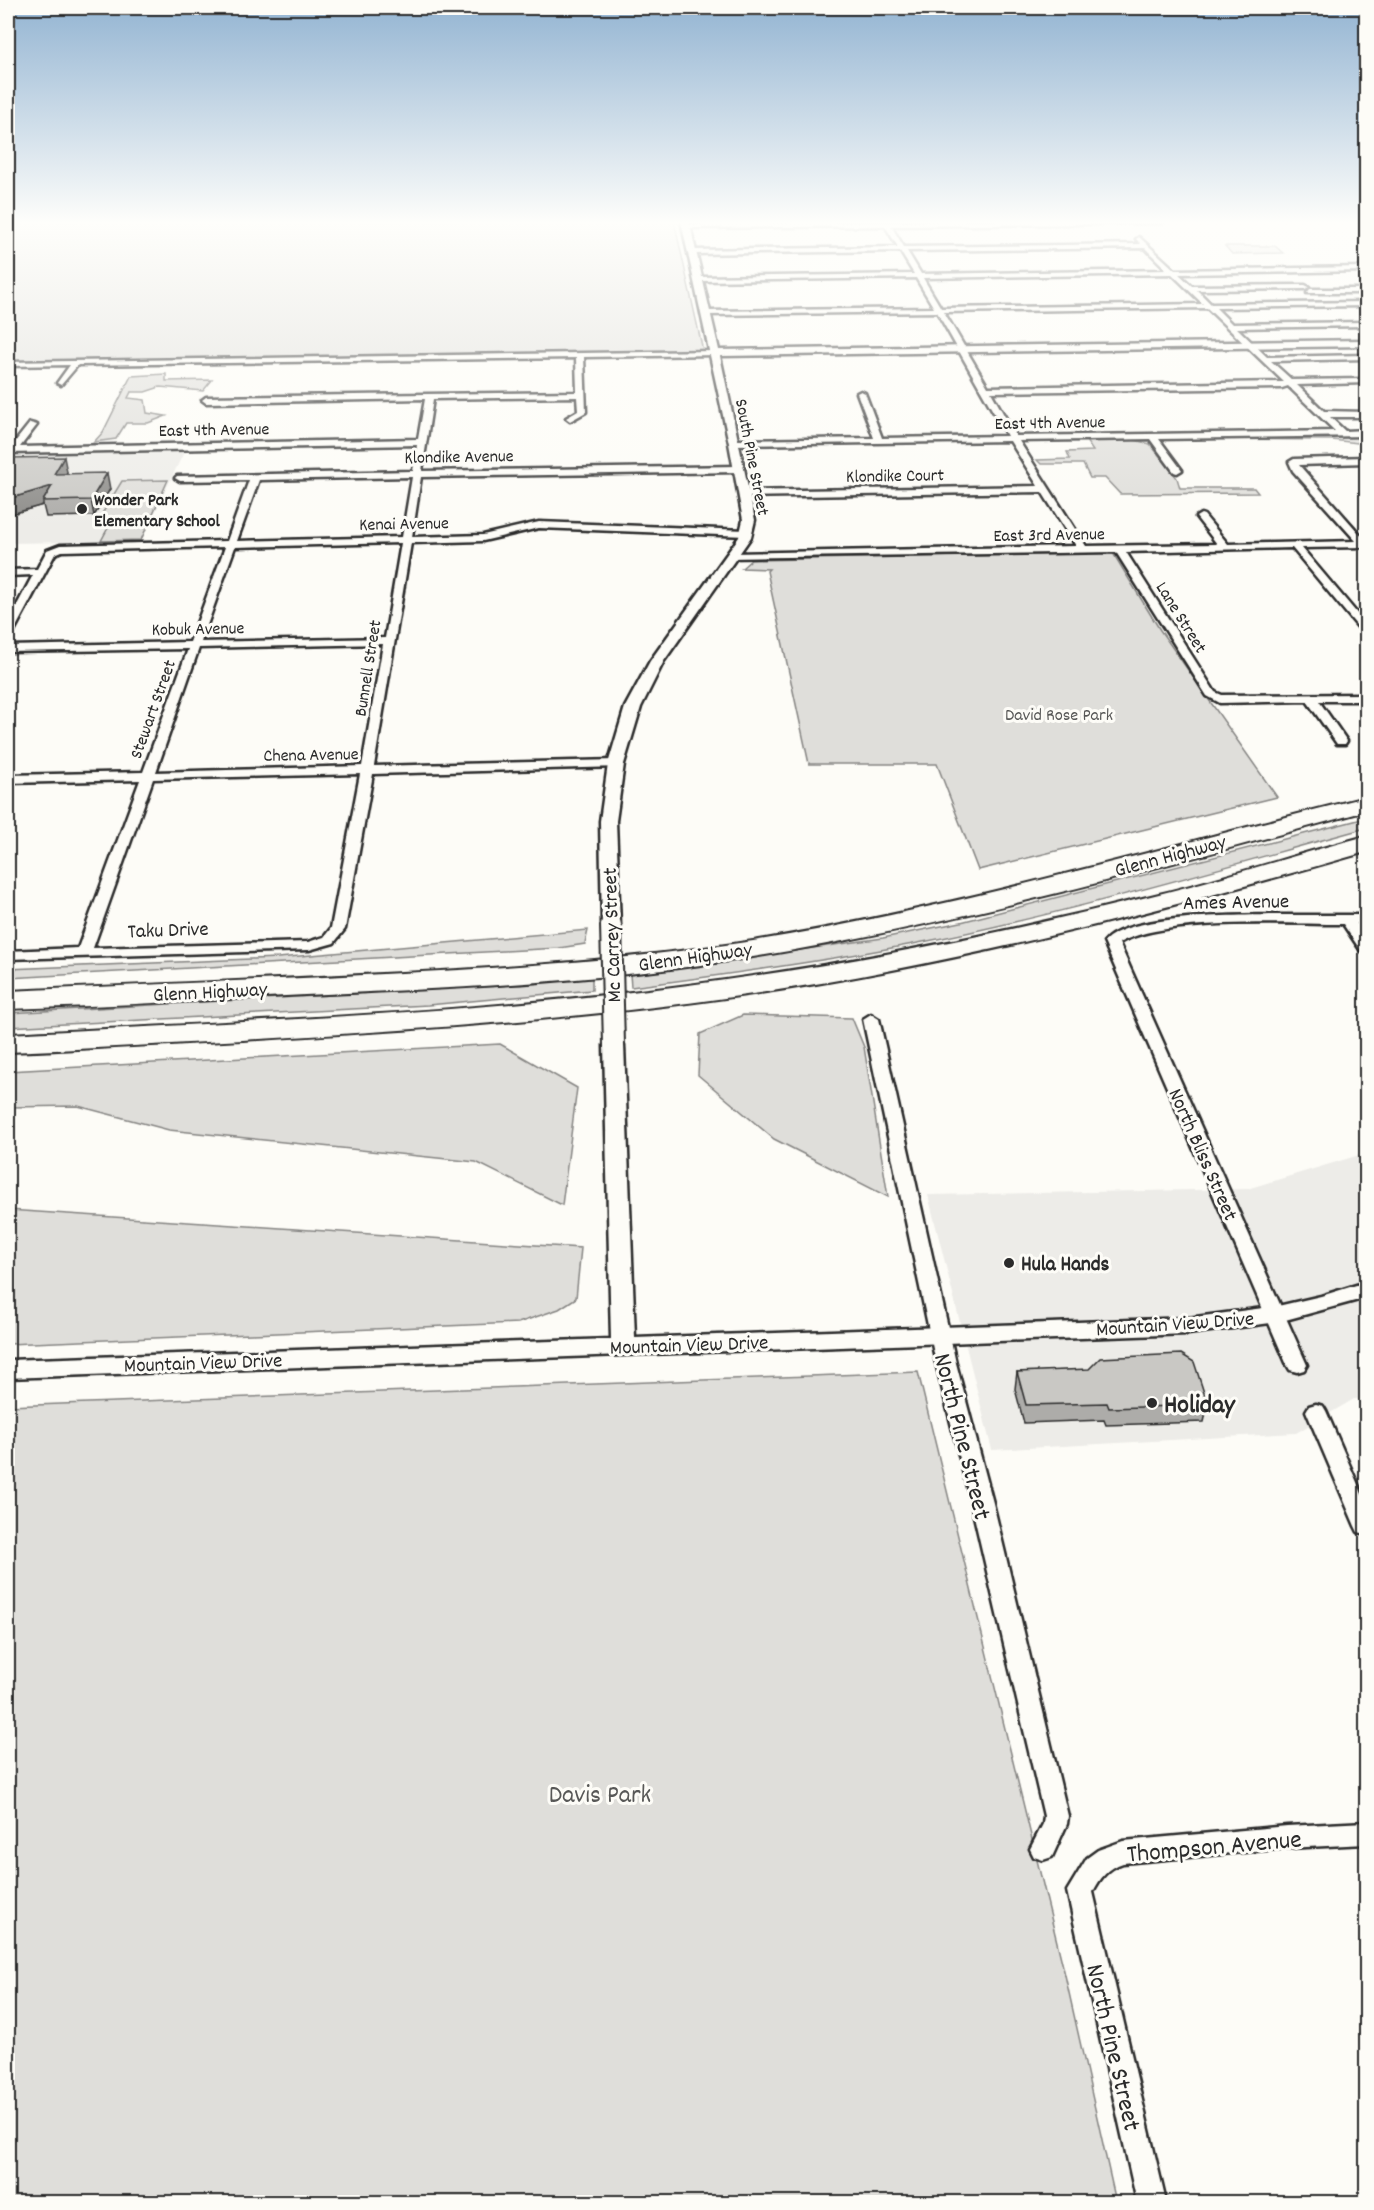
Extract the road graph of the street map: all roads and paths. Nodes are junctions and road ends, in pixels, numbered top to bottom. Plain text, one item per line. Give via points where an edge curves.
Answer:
1 (708, 324) edge
2 (947, 324) edge
3 (1357, 324) edge
4 (1228, 326) joint
5 (1366, 344) edge
6 (1249, 345) junction
7 (963, 349) junction
8 (714, 353) junction
9 (580, 355) junction
10 (1366, 357) edge
11 (1263, 358) junction
12 (76, 363) junction
13 (8, 364) edge
14 (1366, 381) edge
15 (61, 383) dead end
16 (1288, 383) junction
17 (986, 390) junction
18 (861, 393) dead end
19 (581, 394) junction
20 (429, 397) junction
21 (206, 400) dead end
22 (1322, 414) junction
23 (1366, 414) edge
24 (570, 418) dead end
25 (33, 425) dead end
26 (1342, 433) junction
27 (1366, 433) edge
28 (1152, 436) junction
29 (1013, 439) junction
30 (879, 441) junction
31 (422, 442) junction
32 (735, 443) junction
33 (11, 449) edge
34 (1366, 460) edge
35 (739, 468) junction
36 (1177, 470) dead end
37 (418, 473) junction
38 (255, 477) junction
39 (180, 478) dead end
40 (1046, 489) junction
41 (745, 494) junction
42 (1201, 517) dead end
43 (746, 532) junction
44 (406, 540) junction
45 (232, 543) junction
46 (1365, 544) edge
47 (1295, 546) junction
48 (1225, 547) junction
49 (1119, 549) junction
50 (1083, 550) junction
51 (733, 556) junction
52 (40, 572) junction
53 (8, 573) edge
54 (1366, 630) edge
55 (8, 631) edge
56 (389, 641) junction
57 (194, 646) junction
58 (8, 649) edge
59 (1366, 697) edge
60 (1311, 699) junction
61 (1341, 741) dead end
62 (616, 764) junction
63 (368, 771) junction
64 (148, 775) junction
65 (8, 779) edge
66 (1366, 804) edge
67 (1366, 844) edge
68 (1366, 919) edge
69 (1348, 920) junction
70 (329, 940) joint
71 (1112, 942) joint
72 (1366, 948) edge
73 (84, 953) junction
74 (8, 955) edge
75 (8, 1000) edge
76 (871, 1019) dead end
77 (8, 1043) edge
78 (1366, 1290) edge
79 (1275, 1316) junction
80 (939, 1335) junction
81 (622, 1347) junction
82 (1296, 1365) dead end
83 (8, 1369) edge
84 (1316, 1411) dead end
85 (1366, 1526) edge
86 (1366, 1833) edge
87 (1043, 1850) dead end
88 (1080, 1891) joint
89 (1150, 2202) edge

1 - 8 street, South Pine Street
2 - 7 street
3 - 4 street
4 - 6 street
5 - 6 street
6 - 7 street
6 - 11 street
7 - 8 street
7 - 17 street
8 - 9 street
8 - 32 street, South Pine Street
9 - 12 street
9 - 19 street
10 - 11 street
11 - 16 street
12 - 13 street
12 - 15 street
14 - 16 street
16 - 17 street
16 - 22 street
17 - 29 street
18 - 30 street
19 - 20 street
19 - 24 street via 582,412
20 - 21 street
20 - 31 street, Bunnell Street
22 - 23 street
22 - 26 street
25 - 33 street
26 - 27 street, East 4th Avenue
26 - 28 street, East 4th Avenue
28 - 29 street, East 4th Avenue
28 - 36 street
29 - 30 street, East 4th Avenue
29 - 40 street
30 - 32 street, East 4th Avenue
31 - 33 street, East 4th Avenue
31 - 37 street, Bunnell Street
32 - 35 street, South Pine Street
34 - 46 street via 1294,462 1296,469
35 - 37 street, Klondike Avenue
35 - 41 street, South Pine Street
37 - 38 street, Klondike Avenue
37 - 44 street, Bunnell Street
38 - 39 street, Klondike Avenue
38 - 45 street, Stewart Street
40 - 41 street, Klondike Court
40 - 50 street
41 - 43 street, South Pine Street via 749,520
42 - 48 street
43 - 44 street, Kenai Avenue via 539,525 483,538
43 - 51 street, South Pine Street
44 - 45 street, Kenai Avenue
44 - 56 street, Bunnell Street
45 - 52 street, Kenai Avenue via 60,548 51,552
45 - 57 street, Stewart Street
46 - 47 street, East 3rd Avenue
47 - 48 street, East 3rd Avenue
47 - 54 street
48 - 49 street, East 3rd Avenue
49 - 50 street, East 3rd Avenue
49 - 60 street, Lane Street via 1211,694 1220,699
50 - 51 street, East 3rd Avenue
51 - 62 street, Mc Carrey Street via 657,661 633,707
52 - 53 street
52 - 55 street
56 - 57 street, Kobuk Avenue
56 - 63 street, Bunnell Street
57 - 58 street, Kobuk Avenue
57 - 64 street, Stewart Street
59 - 60 street
60 - 61 street
62 - 63 street, Chena Avenue
62 - 81 street, Mc Carrey Street, bridge via 608,821
63 - 64 street, Chena Avenue
63 - 70 street, Bunnell Street via 339,929
64 - 65 street, Chena Avenue
64 - 73 street, Stewart Street
66 - 75 highway, Glenn Highway via 905,920 753,949 590,970
67 - 77 highway, Glenn Highway via 1142,906 926,955 751,985 575,1006 367,1023
68 - 69 street, Ames Avenue
69 - 71 street, Ames Avenue via 1168,924 1125,933
69 - 72 street
70 - 73 street, Taku Drive via 309,946
71 - 79 street, North Bliss Street
73 - 74 street, Taku Drive
76 - 80 street, North Pine Street
78 - 79 street, Mountain View Drive
79 - 80 street, Mountain View Drive via 1188,1326
79 - 82 street, North Bliss Street
80 - 81 street, Mountain View Drive
80 - 87 street, North Pine Street via 1056,1816
81 - 83 street, Mountain View Drive
84 - 85 street
86 - 88 street, Thompson Avenue via 1123,1852 1092,1867
88 - 89 street, North Pine Street

